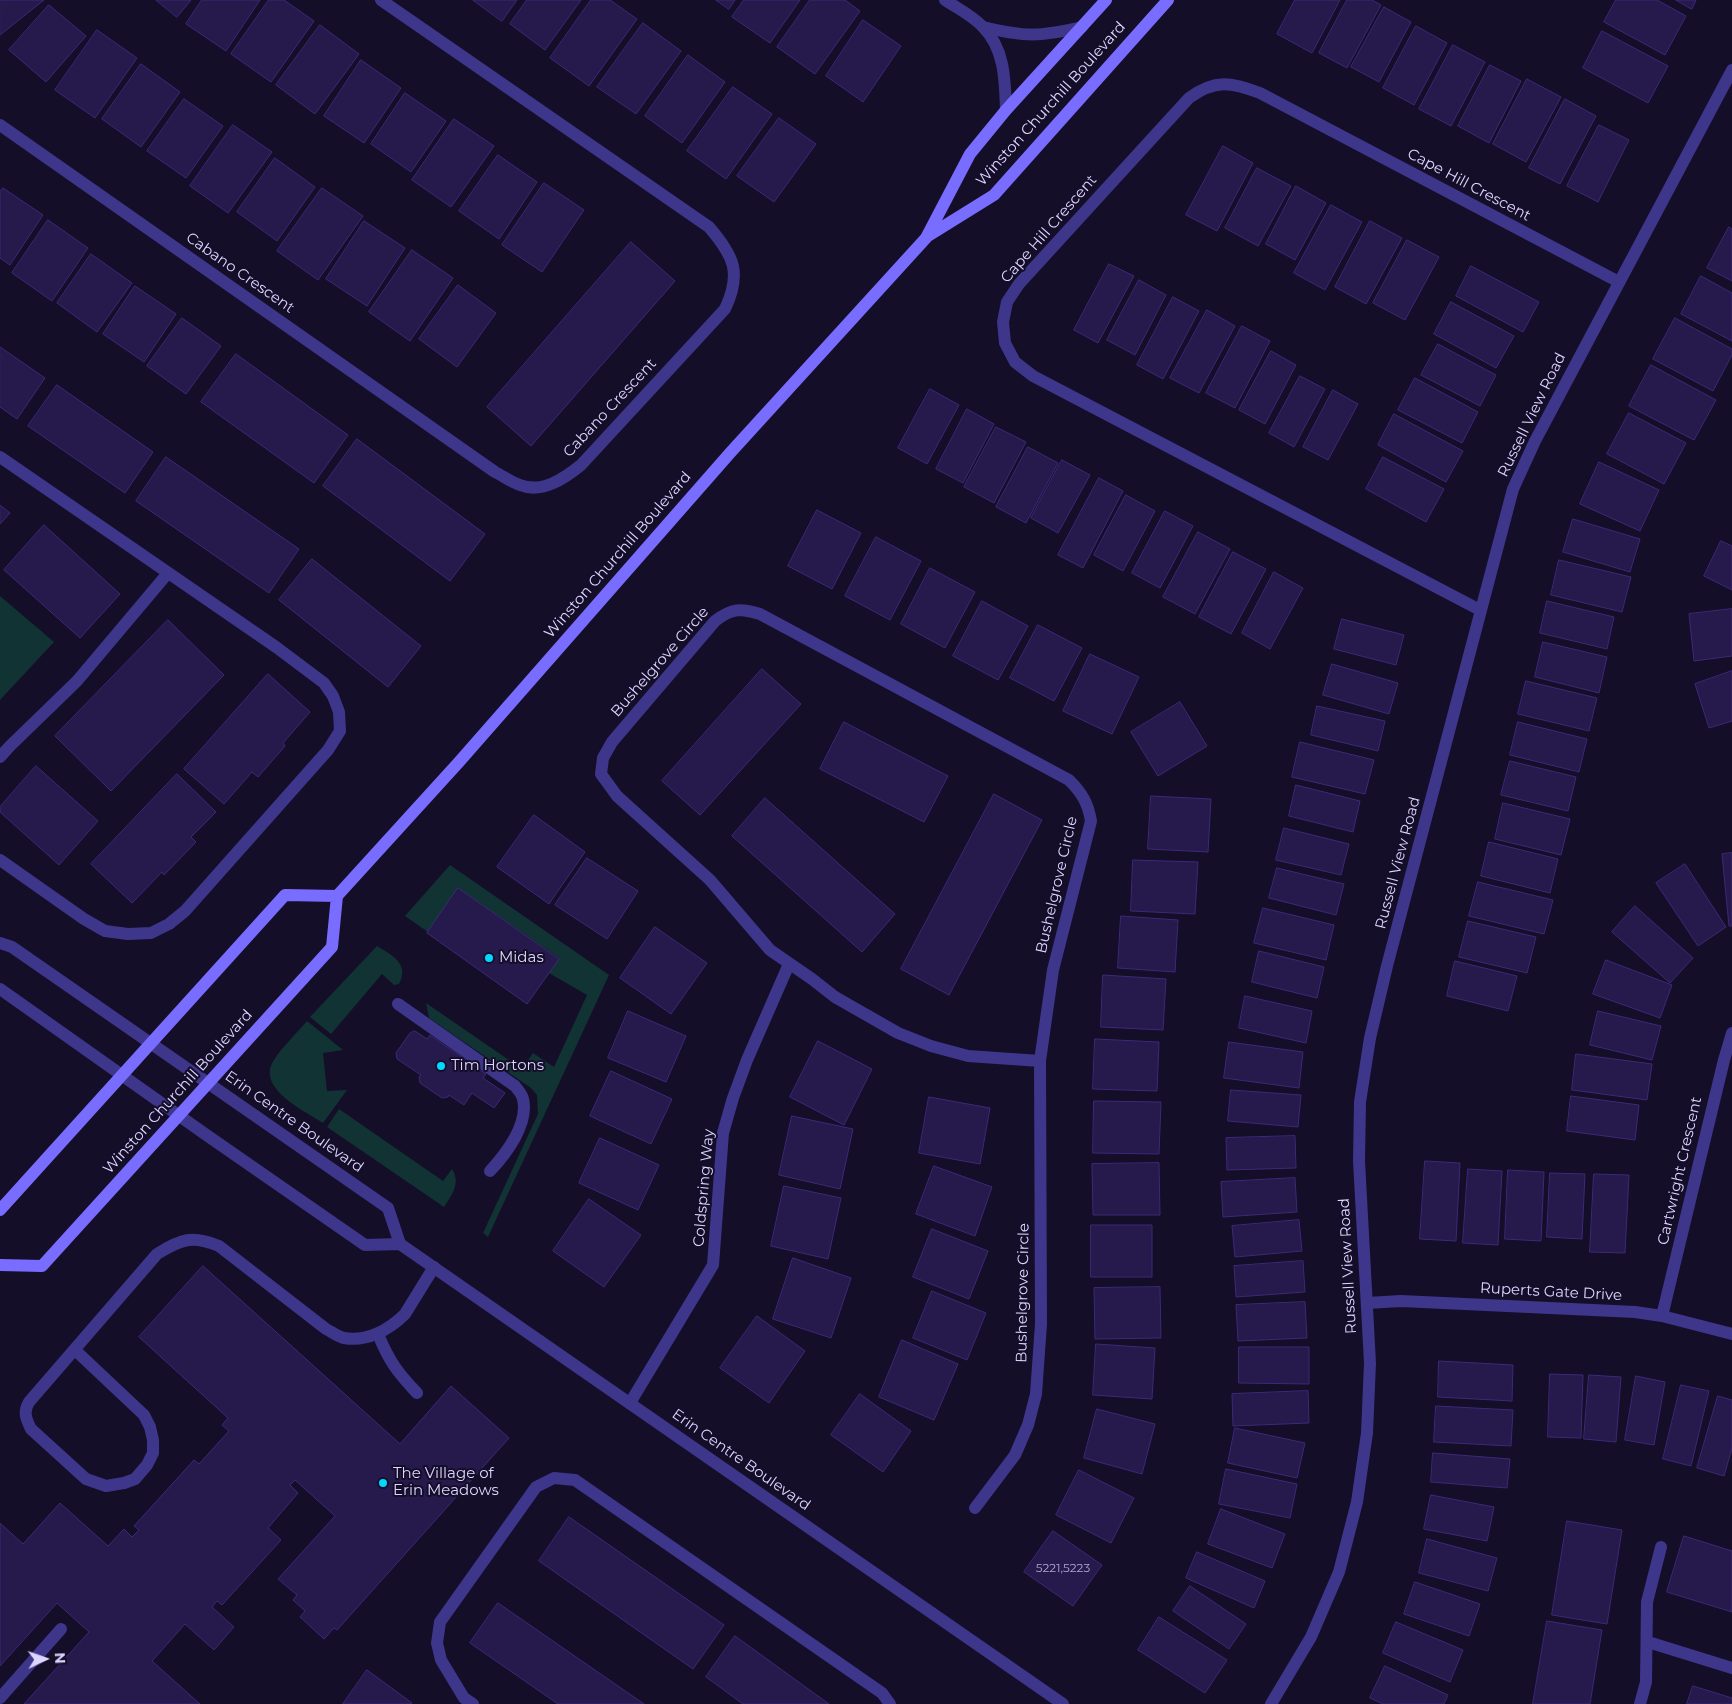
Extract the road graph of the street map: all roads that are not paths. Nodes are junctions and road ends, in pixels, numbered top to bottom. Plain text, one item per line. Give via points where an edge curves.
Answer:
1 (381, 0) edge
2 (945, 0) edge
3 (1106, 0) edge
4 (1168, 0) edge
5 (983, 27) junction
6 (1082, 27) junction
7 (1732, 70) edge
8 (1006, 110) junction
9 (0, 125) edge
10 (926, 238) junction
11 (1619, 282) junction
12 (0, 457) edge
13 (168, 573) junction
14 (1480, 610) junction
15 (0, 757) edge
16 (0, 860) edge
17 (336, 896) junction
18 (0, 943) edge
19 (789, 964) junction
20 (0, 989) edge
21 (398, 1004) dead end
22 (1732, 1034) edge
23 (150, 1043) junction
24 (1040, 1060) junction
25 (122, 1075) junction
26 (208, 1082) junction
27 (179, 1115) junction
28 (490, 1171) dead end
29 (0, 1210) edge
30 (400, 1244) junction
31 (0, 1265) edge
32 (434, 1267) junction
33 (1367, 1303) junction
34 (1662, 1316) junction
35 (378, 1334) junction
36 (1732, 1334) edge
37 (75, 1350) junction
38 (417, 1393) dead end
39 (630, 1404) junction
40 (975, 1508) dead end
41 (1661, 1547) dead end
42 (61, 1629) dead end
43 (1648, 1642) junction
44 (1732, 1668) edge
45 (0, 1698) edge
46 (466, 1702) edge
47 (890, 1704) edge
48 (1063, 1704) edge
49 (1271, 1704) edge
50 (1640, 1704) edge

1 - 9 street, Cabano Crescent via 709,227 724,244 731,259 735,276 733,292 725,309 581,466 553,484 521,486 496,472
2 - 5 street
3 - 6 main road, Winston Churchill Boulevard
4 - 10 main road, Winston Churchill Boulevard via 994,195
5 - 6 street via 1038,36
5 - 8 street via 1002,60
6 - 8 main road, Winston Churchill Boulevard
7 - 11 street, Russell View Road
8 - 10 main road, Winston Churchill Boulevard via 970,154
10 - 17 main road, Winston Churchill Boulevard via 723,460 459,762
11 - 14 street, Russell View Road via 1513,489
11 - 14 street, Cape Hill Crescent via 1260,93 1237,84 1218,84 1189,98 1019,284 1007,302 1003,322 1004,343 1015,362 1033,376
12 - 13 street
13 - 15 street via 77,681
13 - 16 street via 324,683 339,712 340,731 328,750 185,911 170,924 151,933 105,931
14 - 33 street, Russell View Road via 1387,966 1360,1102 1359,1161
17 - 23 main road via 285,896
17 - 26 main road, Winston Churchill Boulevard via 332,947
18 - 23 street, Erin Centre Boulevard via 12,947
19 - 24 street, Bushelgrove Circle via 898,1033 968,1056
19 - 24 street, Bushelgrove Circle via 770,950 710,880 617,796 601,774 603,758 612,742 716,621 738,609 760,614 1069,780 1080,791 1089,806 1091,821 1053,970
19 - 39 street, Coldspring Way via 747,1060 723,1133 713,1265
20 - 25 street
21 - 28 street via 515,1086 522,1097 522,1121 506,1155
22 - 34 street, Cartwright Crescent
23 - 25 main road
23 - 26 street, Erin Centre Boulevard
24 - 40 street, Bushelgrove Circle via 1041,1324 1036,1394 1028,1425 1015,1455
25 - 27 street
25 - 29 main road
26 - 27 main road, Winston Churchill Boulevard
26 - 30 street, Erin Centre Boulevard via 388,1208
27 - 30 street via 365,1245
27 - 31 main road, Winston Churchill Boulevard via 42,1266
30 - 32 street, Erin Centre Boulevard
32 - 35 street via 405,1314
32 - 39 street, Erin Centre Boulevard
33 - 34 street, Ruperts Gate Drive via 1401,1300
33 - 49 street, Russell View Road via 1370,1363 1367,1432 1358,1502 1339,1572 1311,1637
34 - 36 street, Ruperts Gate Drive
35 - 37 street via 361,1339 342,1338 220,1246 204,1240 192,1240 175,1244 157,1254
35 - 38 street via 396,1372
37 - 37 street via 29,1402 25,1409 26,1420 31,1429 86,1479 106,1486 124,1483 135,1478 153,1453 150,1427 144,1415
39 - 48 street, Erin Centre Boulevard
41 - 43 street via 1648,1602
42 - 45 street
43 - 44 street
43 - 50 street via 1646,1682
46 - 47 street via 441,1660 437,1643 440,1622 536,1487 554,1478 575,1480 882,1693

